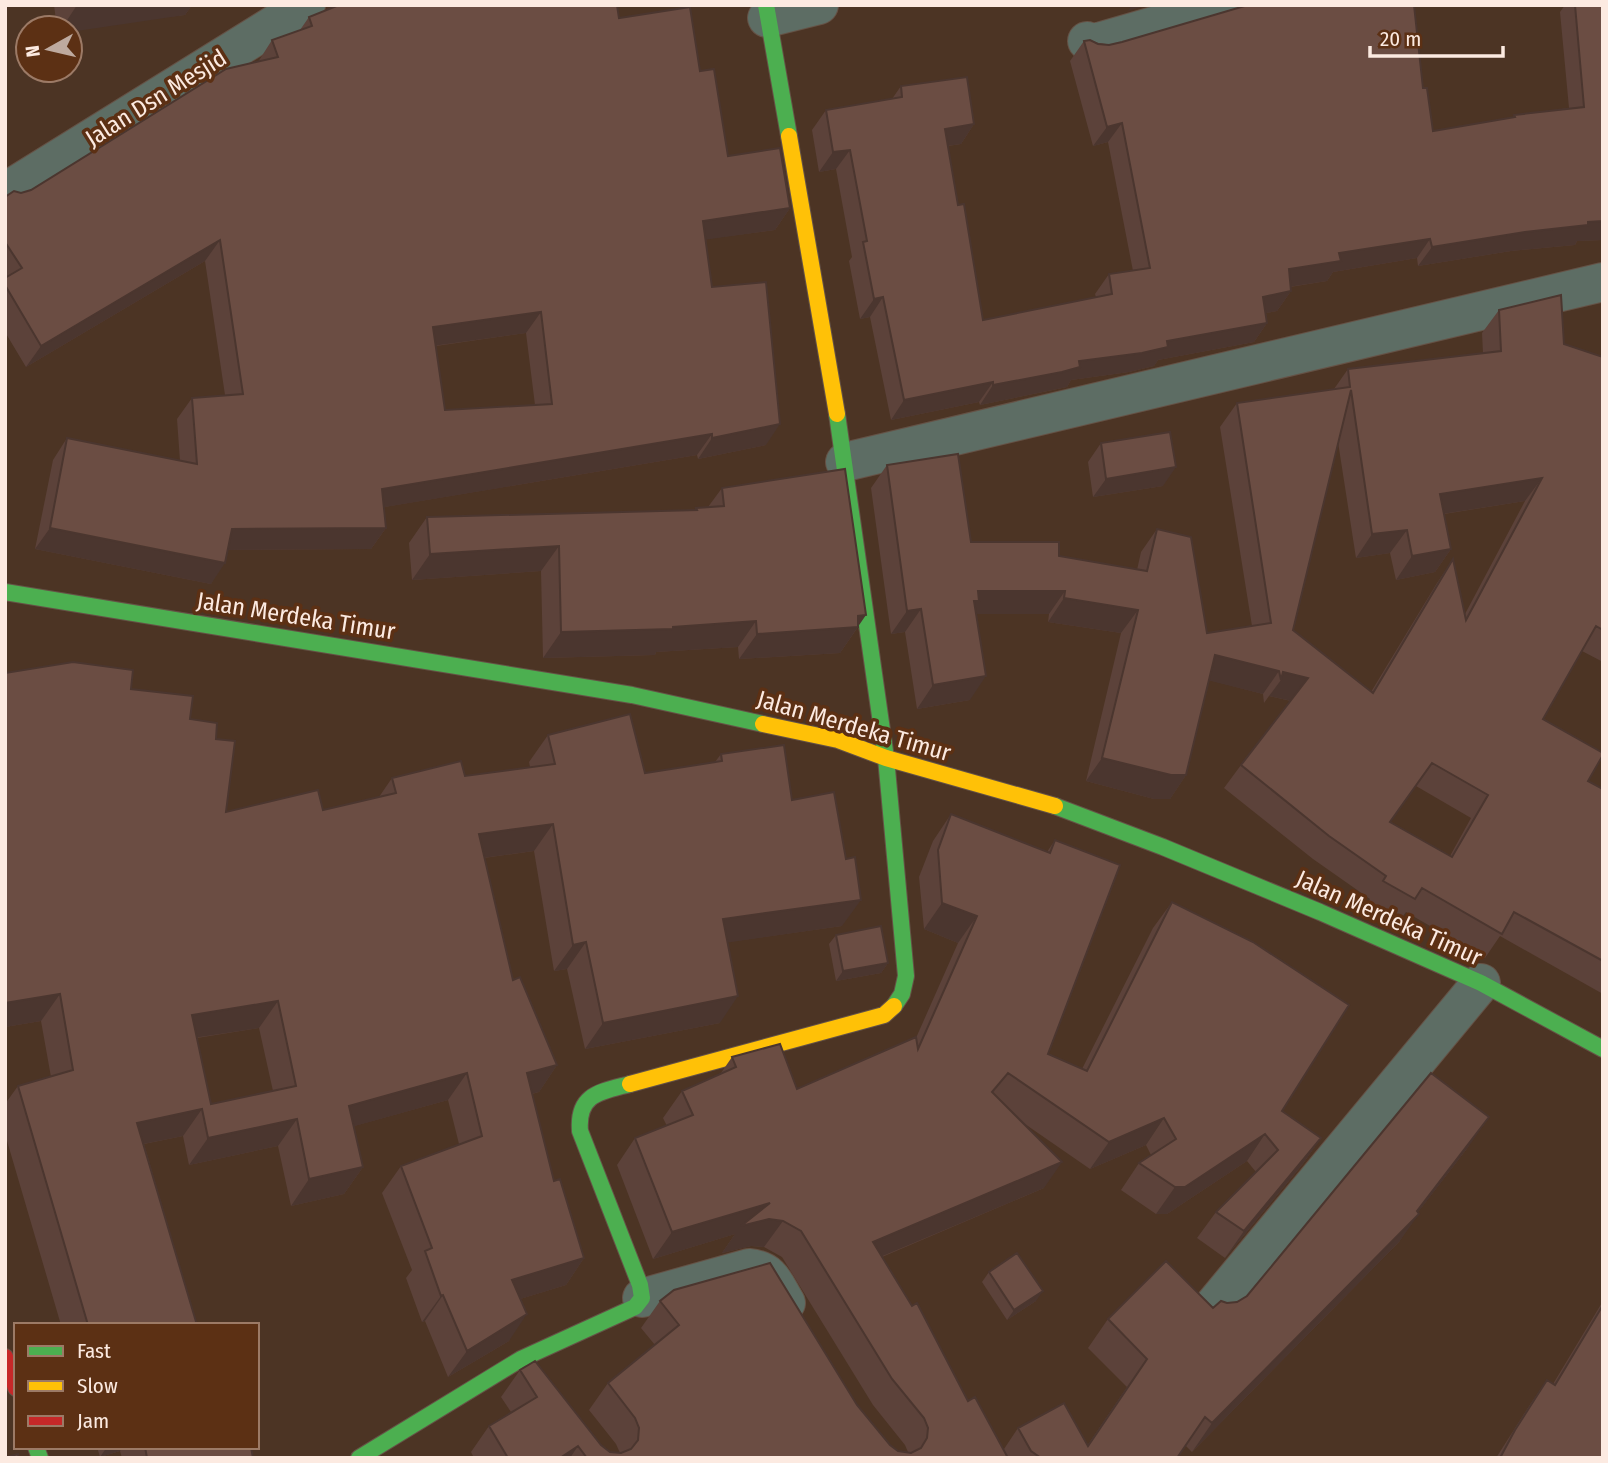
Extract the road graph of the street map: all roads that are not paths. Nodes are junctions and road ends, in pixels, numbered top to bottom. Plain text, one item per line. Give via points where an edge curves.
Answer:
1 (306, 5) edge
2 (819, 5) edge
3 (1210, 8) edge
4 (766, 11) edge
5 (1087, 41) edge
6 (5, 192) edge
7 (1603, 282) edge
8 (845, 463) junction
9 (5, 592) edge
10 (886, 758) junction
11 (1481, 983) junction
12 (1603, 1049) edge
13 (642, 1298) junction
14 (1210, 1310) edge
15 (802, 1329) edge
16 (5, 1357) edge
17 (521, 1359) junction
18 (14, 1382) edge
19 (547, 1392) edge
20 (359, 1458) edge

1 - 6 street, Jalan Dsn Mesjid
2 - 4 street
3 - 5 street via 1102,41
4 - 8 street
7 - 8 street
8 - 10 street
9 - 10 street, Jalan Merdeka Timur via 632,695 838,740
10 - 11 street, Jalan Merdeka Timur via 1061,808 1320,912
10 - 13 street via 906,976 897,1005 884,1016 597,1093 582,1104 580,1131
11 - 12 street, Jalan Merdeka Timur
11 - 14 street
13 - 15 street via 749,1268 762,1269
13 - 17 street via 635,1307
16 - 18 street
17 - 19 street
17 - 20 street

